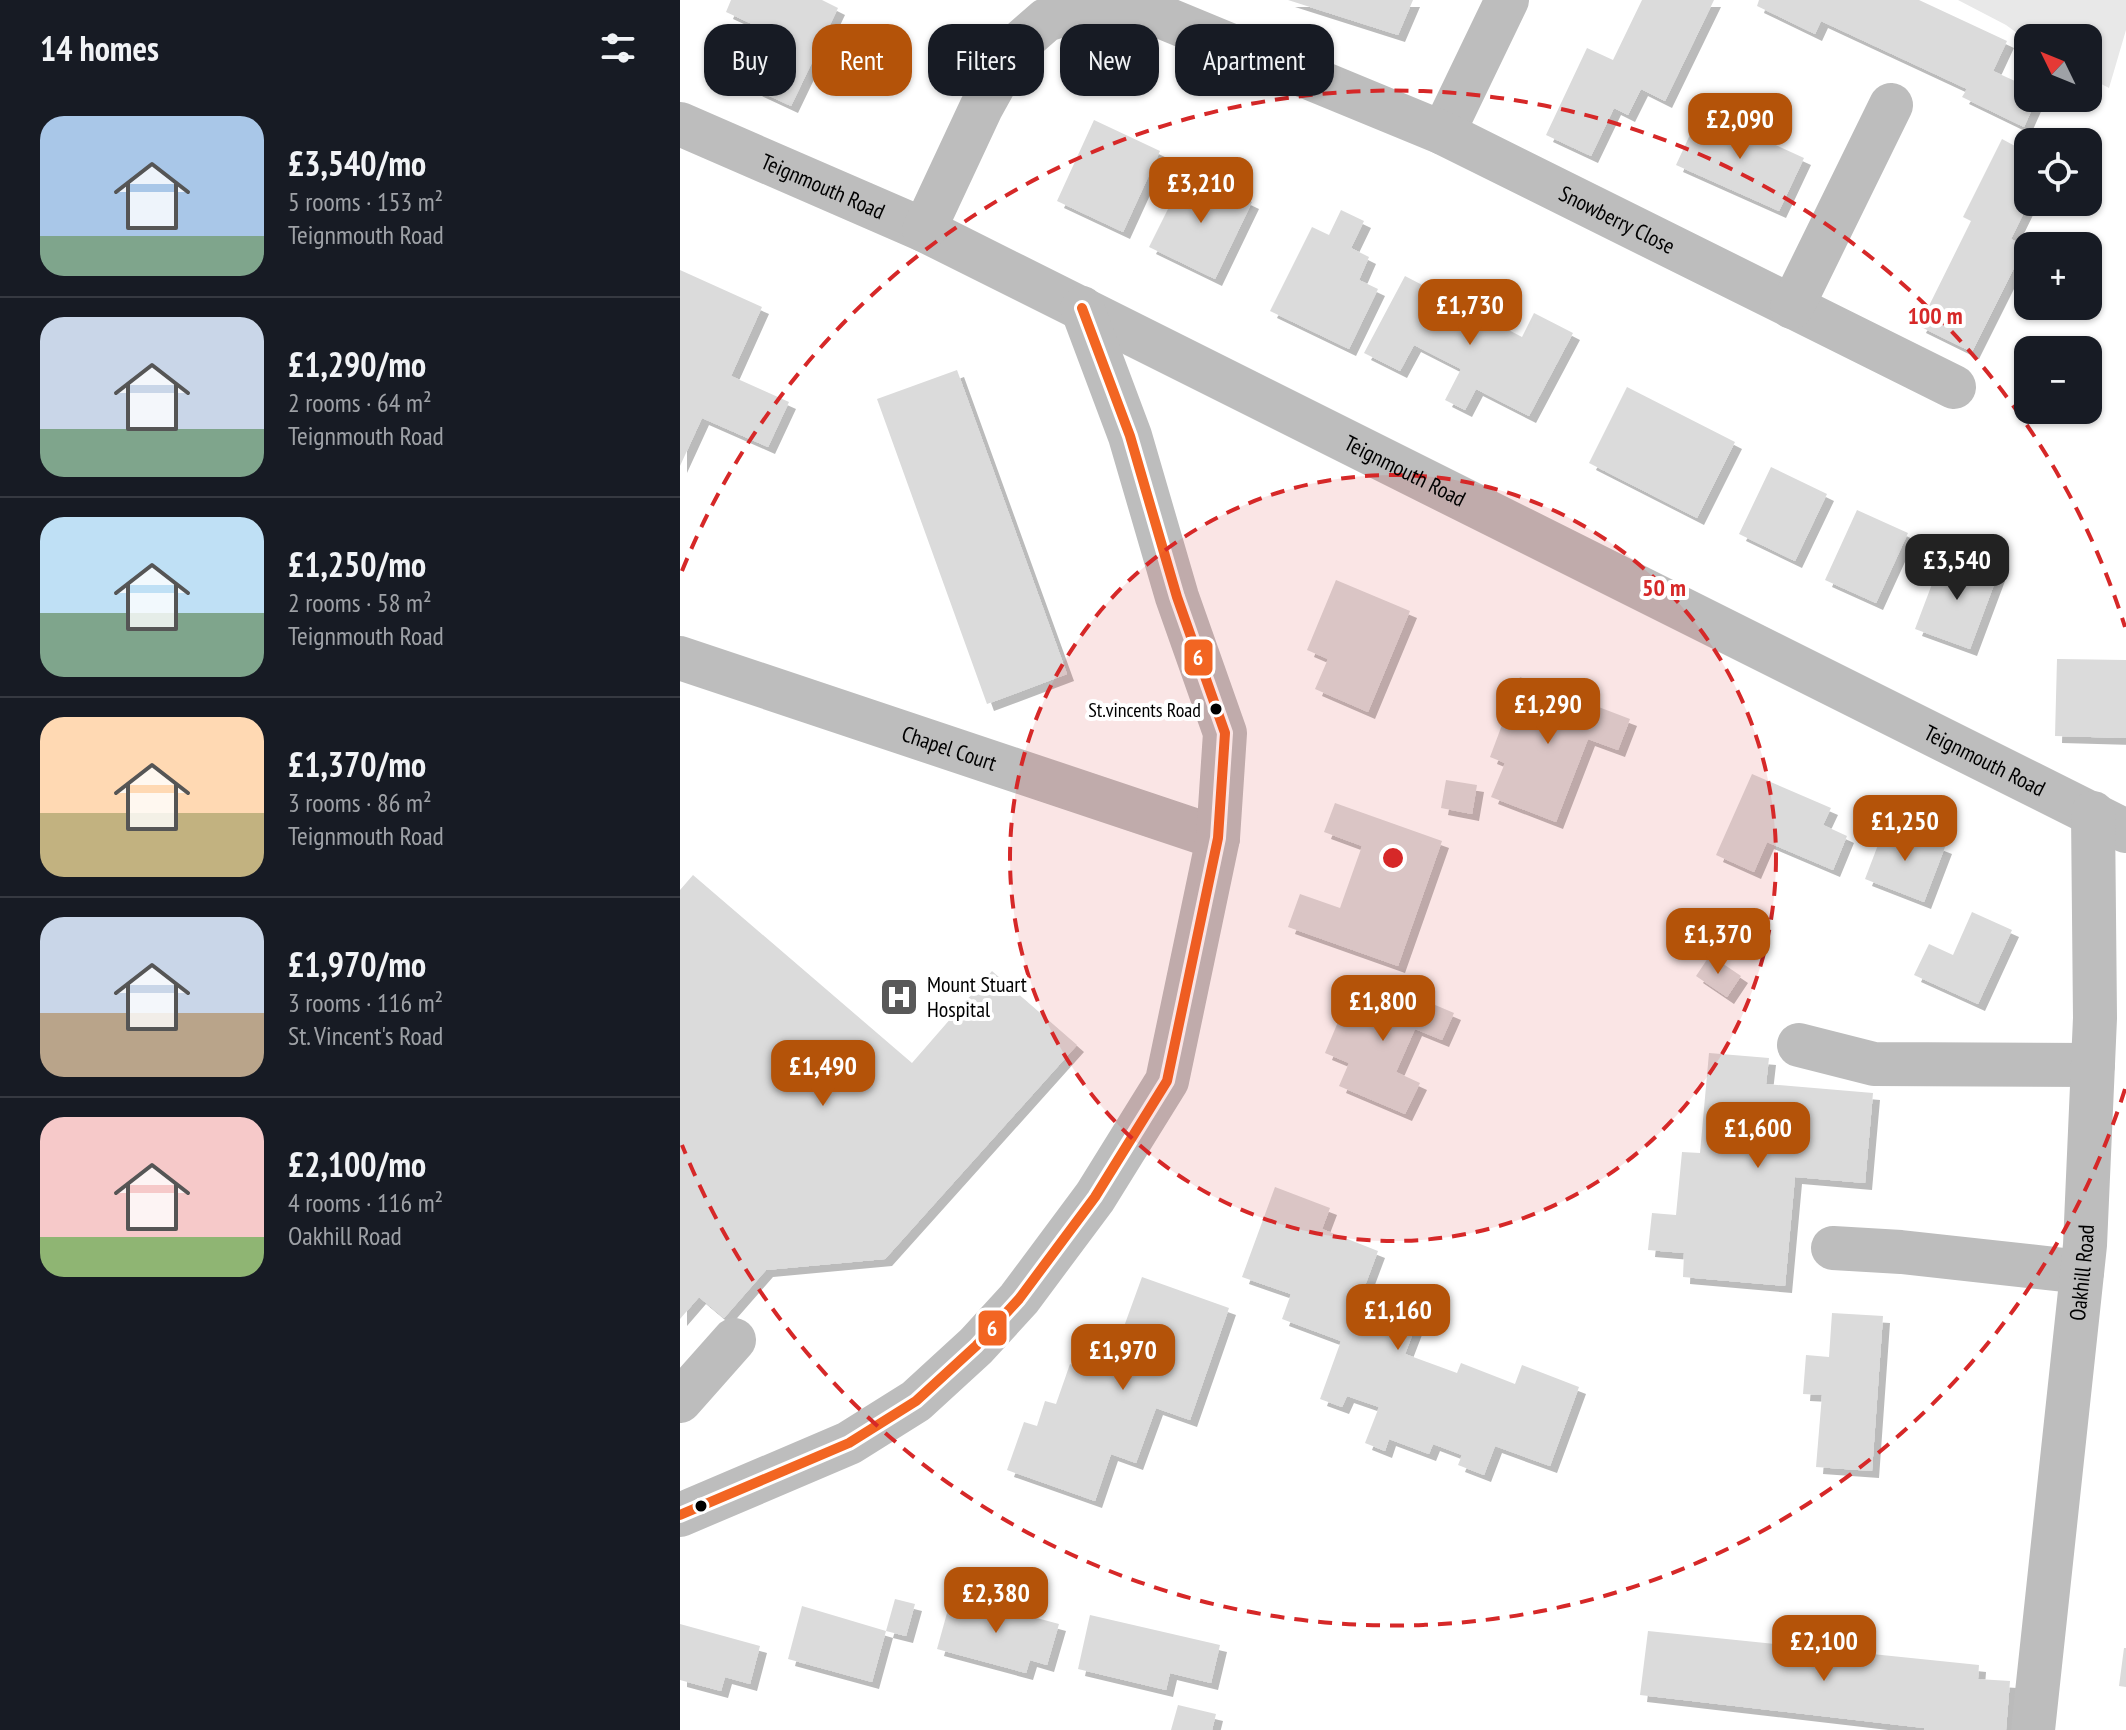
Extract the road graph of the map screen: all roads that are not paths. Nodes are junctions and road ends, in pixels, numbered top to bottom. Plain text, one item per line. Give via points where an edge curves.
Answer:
1 (1507, 0) edge
2 (1891, 105) dead end
3 (680, 124) edge
4 (1443, 133) junction
5 (924, 230) junction
6 (1792, 307) junction
7 (1082, 308) junction
8 (1954, 387) dead end
9 (680, 658) edge
10 (2109, 822) edge
11 (1218, 838) junction
12 (1799, 1045) dead end
13 (2093, 1065) junction
14 (1833, 1248) dead end
15 (2082, 1272) junction
16 (734, 1340) dead end
17 (680, 1401) edge
18 (680, 1515) edge
19 (2033, 1730) edge

1 - 4 street
2 - 6 street
3 - 5 street, Teignmouth Road
4 - 5 street, Snowberry Close via 1140,8 1092,6 1046,20 1014,48
4 - 6 street, Snowberry Close
5 - 7 street, Teignmouth Road
6 - 8 street, Snowberry Close
7 - 10 street, Teignmouth Road
7 - 11 street via 1130,436 1177,597 1225,733
9 - 11 street, Chapel Court
10 - 13 street, Oakhill Road
11 - 18 street via 1167,1081 1095,1197 1019,1299 916,1401 849,1443
12 - 13 street via 1874,1064
13 - 15 street, Oakhill Road
14 - 15 street
15 - 19 street, Oakhill Road
16 - 17 street

